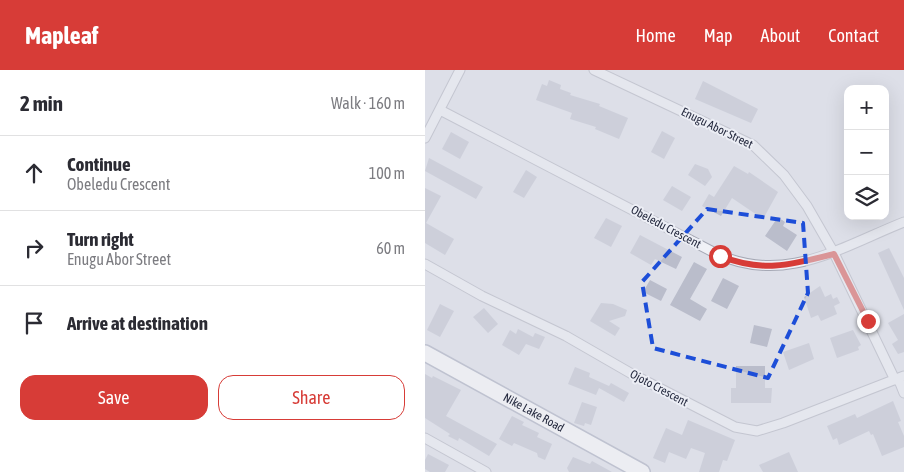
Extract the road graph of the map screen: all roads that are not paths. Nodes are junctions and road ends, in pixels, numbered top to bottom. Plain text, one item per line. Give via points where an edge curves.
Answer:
1 (460, 70) edge
2 (593, 70) edge
3 (440, 110) junction
4 (425, 138) edge
5 (904, 222) edge
6 (834, 254) junction
7 (425, 264) edge
8 (425, 353) edge
9 (899, 378) edge
10 (904, 393) edge
11 (425, 438) edge
12 (486, 472) edge
13 (642, 472) edge

1 - 3 street
2 - 6 street, Enugu Abor Street via 755,146 793,186
3 - 4 street
3 - 6 street, Obeledu Crescent via 733,261 773,267
5 - 6 street, Obeledu Crescent
6 - 9 street, Enugu Abor Street
7 - 9 street, Ojoto Crescent via 745,430 763,430
8 - 13 main road, Nike Lake Road
9 - 10 street, Enugu Abor Street
11 - 12 street

